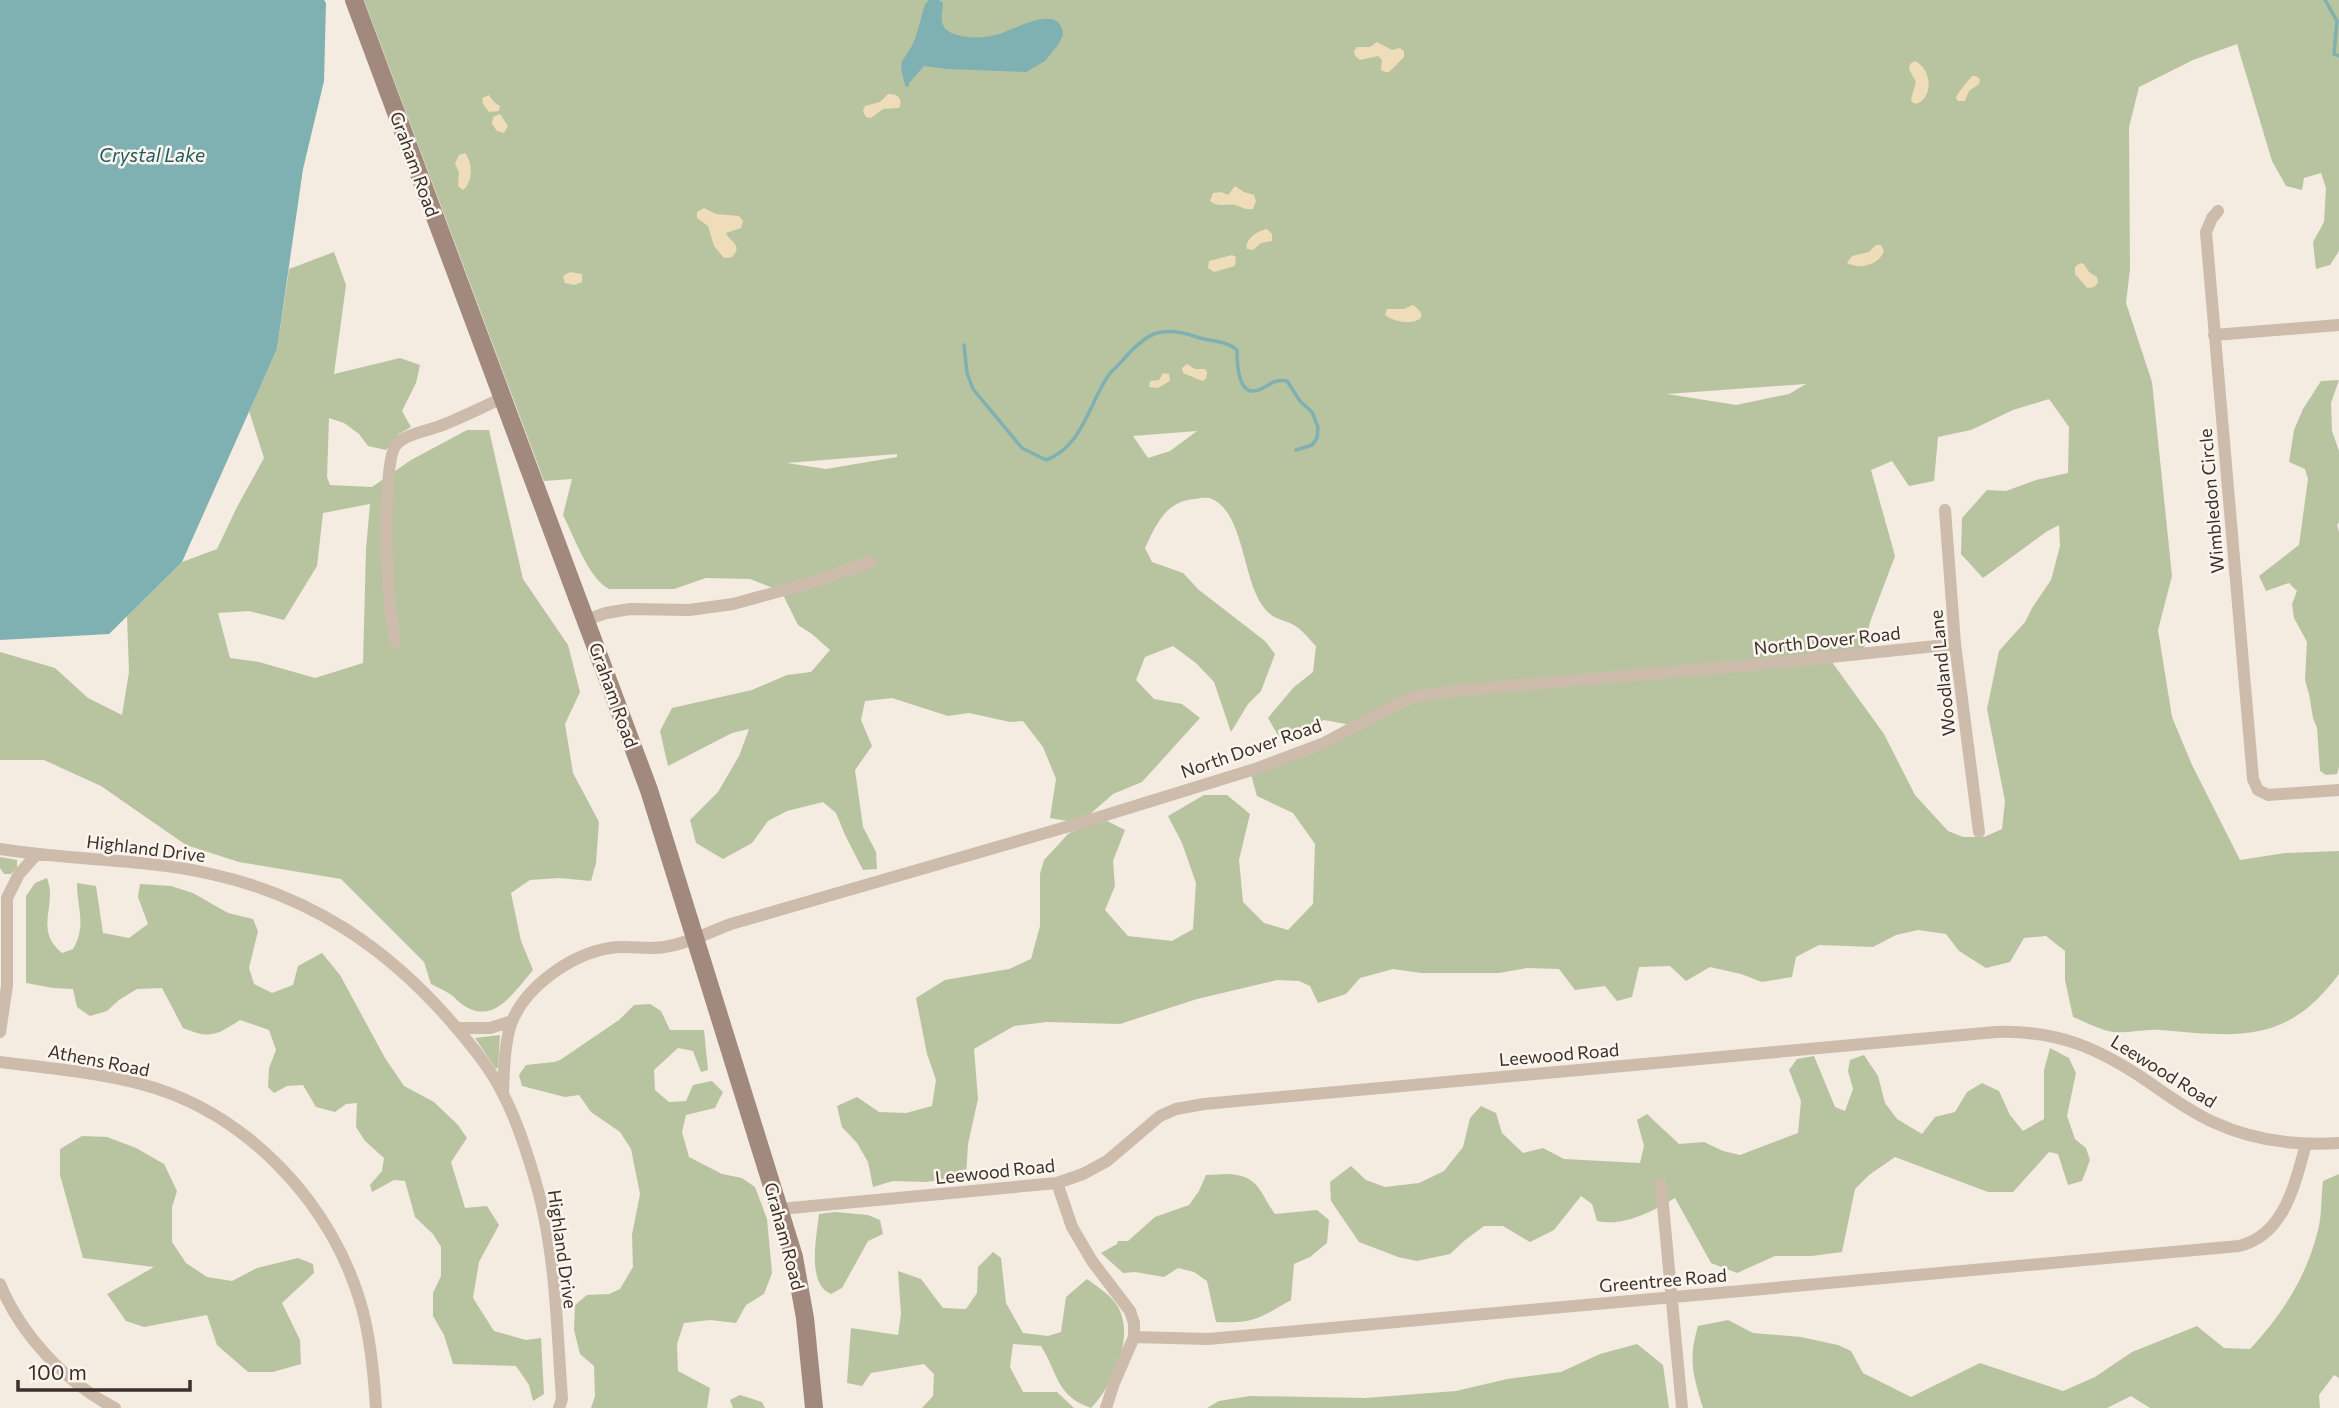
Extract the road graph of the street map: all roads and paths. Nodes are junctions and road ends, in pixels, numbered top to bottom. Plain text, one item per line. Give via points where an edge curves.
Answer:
1 (354, 0) edge
2 (2218, 211) dead end
3 (2339, 325) edge
4 (2214, 335) junction
5 (503, 398) junction
6 (1945, 510) dead end
7 (871, 562) dead end
8 (586, 620) junction
9 (395, 642) dead end
10 (1955, 644) junction
11 (2339, 790) edge
12 (1979, 832) dead end
13 (4, 850) edge
14 (37, 854) junction
15 (0, 884) edge
16 (7, 898) junction
17 (694, 938) junction
18 (512, 1020) junction
19 (457, 1028) junction
20 (0, 1032) edge
21 (0, 1062) edge
22 (503, 1093) junction
23 (2339, 1143) edge
24 (2305, 1144) junction
25 (1057, 1183) junction
26 (1661, 1184) dead end
27 (780, 1209) junction
28 (0, 1284) edge
29 (1671, 1298) junction
30 (1134, 1337) junction
31 (115, 1408) edge
32 (376, 1408) edge
33 (559, 1408) edge
34 (814, 1408) edge
35 (1106, 1408) edge
36 (1682, 1408) edge

1 - 5 main road, Graham Road
2 - 4 street, Wimbledon Circle via 2206,232
3 - 4 street
4 - 11 street, Wimbledon Circle via 2253,779 2258,790 2273,796
5 - 8 main road, Graham Road
5 - 9 street via 404,439 393,449 388,576
6 - 10 street, Woodland Lane
7 - 8 street via 733,604 689,610 630,609
8 - 17 main road, Graham Road via 649,790
10 - 12 street, Woodland Lane
10 - 17 street, North Dover Road via 1419,696 1324,743 1255,769
13 - 14 street, Highland Drive
14 - 16 street via 19,874
14 - 19 street, Highland Drive via 184,869 234,880 296,902 383,954
15 - 16 street
16 - 20 street via 7,986
17 - 18 street, North Dover Road via 666,947 615,947 578,957 549,975
17 - 27 main road, Graham Road
18 - 19 street via 490,1028
18 - 22 street
19 - 22 street, Highland Drive
21 - 32 street, Athens Road via 111,1077 157,1089 235,1129 275,1162 323,1221 353,1281 366,1325
22 - 33 street, Highland Drive via 531,1169 546,1231 562,1399
23 - 24 street, Leewood Road
24 - 25 street, Leewood Road via 2255,1137 2211,1121 2116,1060 2084,1045 2041,1034 2004,1032 1187,1107 1152,1122 1095,1168
24 - 29 street, Greentree Road via 2293,1189 2279,1217 2259,1238 2239,1246
25 - 27 street, Leewood Road
25 - 30 street via 1072,1227 1130,1311
26 - 29 street
27 - 34 main road, Graham Road via 801,1292
28 - 31 street via 42,1349 72,1379
29 - 30 street, Greentree Road via 1208,1339
29 - 36 street
30 - 35 street

